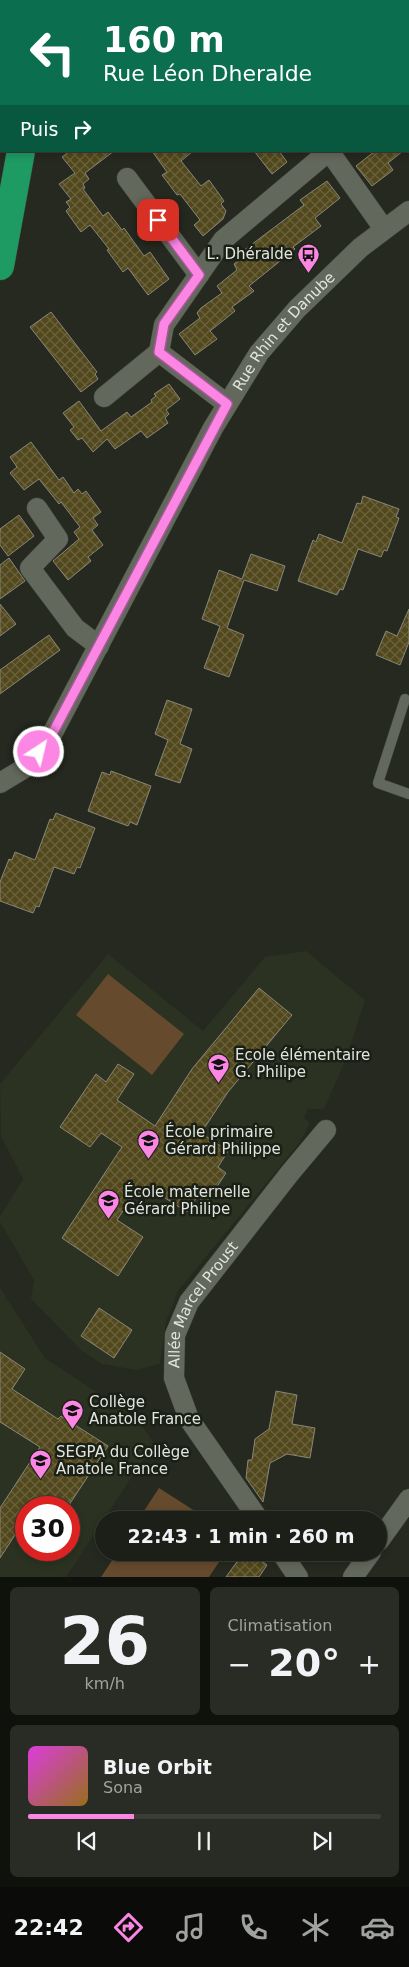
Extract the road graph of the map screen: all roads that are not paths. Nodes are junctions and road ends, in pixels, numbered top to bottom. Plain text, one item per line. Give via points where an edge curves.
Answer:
1 (22, 152) edge
2 (329, 152) edge
3 (331, 152) edge
4 (127, 178) dead end
5 (409, 211) edge
6 (384, 229) junction
7 (0, 266) edge
8 (199, 275) junction
9 (159, 352) junction
10 (104, 397) dead end
11 (227, 404) junction
12 (37, 508) dead end
13 (99, 646) junction
14 (406, 699) dead end
15 (28, 766) junction
16 (0, 770) edge
17 (0, 783) edge
18 (409, 794) edge
19 (326, 1130) dead end
20 (409, 1499) edge
21 (253, 1511) edge
22 (387, 1530) edge
23 (288, 1561) edge
24 (364, 1561) edge
25 (298, 1577) edge
26 (353, 1577) edge

1 - 7 highway
2 - 8 street via 223,240
3 - 6 street
4 - 8 street
5 - 6 street, Rue Rhin et Danube
6 - 11 street, Rue Rhin et Danube via 297,309 259,353
8 - 9 street via 164,324
9 - 10 street
9 - 11 street
11 - 13 street, Rue Rhin et Danube
12 - 13 street via 58,539 30,568 74,628
13 - 15 street, Rue Rhin et Danube via 50,738
14 - 18 lane via 378,783
15 - 16 street
15 - 17 street, Rue Rhin et Danube
19 - 21 street, Allée Marcel Proust via 190,1302 175,1335 174,1378 189,1419
20 - 22 street
23 - 25 street
24 - 26 street

